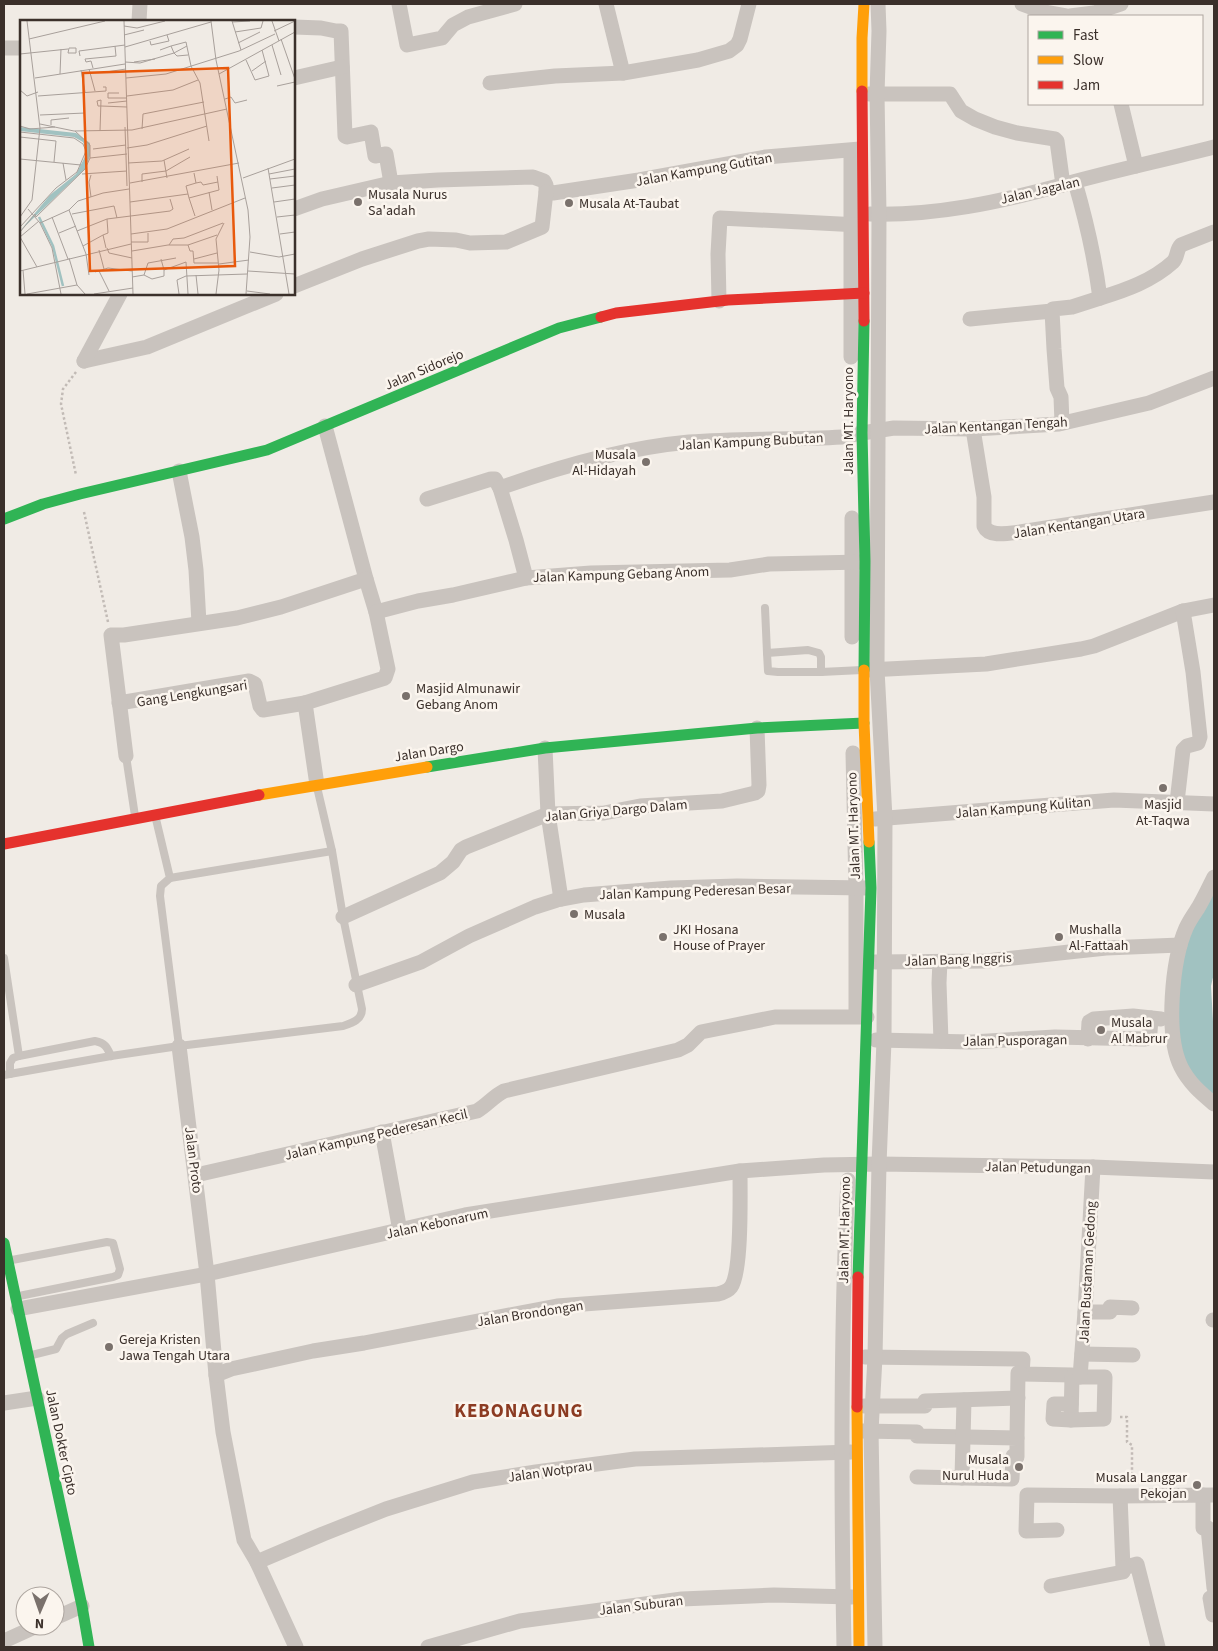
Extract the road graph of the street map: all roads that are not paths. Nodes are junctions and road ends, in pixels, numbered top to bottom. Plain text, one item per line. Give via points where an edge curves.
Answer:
1 (140, 4) edge
2 (399, 4) edge
3 (515, 4) edge
4 (606, 4) edge
5 (750, 4) edge
6 (1022, 4) edge
7 (1121, 4) edge
8 (867, 6) edge
9 (1095, 14) edge
10 (1062, 15) edge
11 (1082, 15) edge
12 (135, 20) edge
13 (295, 27) edge
14 (858, 38) junction
15 (4, 48) edge
16 (20, 48) edge
17 (342, 67) junction
18 (623, 73) junction
19 (295, 78) edge
20 (490, 83) dead end
21 (870, 94) junction
22 (1121, 105) edge
23 (1214, 147) edge
24 (857, 149) junction
25 (1136, 166) junction
26 (871, 171) junction
27 (391, 183) junction
28 (1069, 183) junction
29 (546, 192) junction
30 (295, 209) edge
31 (879, 214) junction
32 (859, 221) junction
33 (1214, 232) edge
34 (295, 286) edge
35 (857, 293) junction
36 (119, 295) edge
37 (274, 295) edge
38 (1100, 298) junction
39 (719, 301) junction
40 (1052, 311) junction
41 (970, 319) dead end
42 (870, 365) junction
43 (1214, 378) edge
44 (1062, 423) junction
45 (325, 426) junction
46 (973, 429) junction
47 (877, 430) junction
48 (857, 434) junction
49 (179, 471) junction
50 (864, 485) junction
51 (500, 488) junction
52 (427, 499) dead end
53 (1214, 502) edge
54 (4, 519) edge
55 (858, 562) junction
56 (526, 578) junction
57 (366, 579) junction
58 (1214, 604) edge
59 (765, 608) dead end
60 (376, 612) junction
61 (1183, 612) junction
62 (199, 623) junction
63 (767, 654) junction
64 (865, 670) junction
65 (821, 672) junction
66 (119, 703) junction
67 (305, 703) junction
68 (858, 724) junction
69 (757, 728) junction
70 (545, 748) junction
71 (126, 756) joint
72 (317, 785) junction
73 (1177, 802) junction
74 (1208, 804) edge
75 (155, 814) junction
76 (548, 814) junction
77 (135, 818) junction
78 (885, 818) junction
79 (868, 820) junction
80 (4, 844) edge
81 (332, 851) junction
82 (1214, 877) edge
83 (170, 878) junction
84 (864, 888) junction
85 (561, 899) junction
86 (343, 917) junction
87 (1180, 945) junction
88 (4, 958) edge
89 (940, 961) junction
90 (869, 962) junction
91 (884, 962) junction
92 (356, 985) junction
93 (862, 1017) junction
94 (1151, 1018) junction
95 (1172, 1020) junction
96 (1088, 1039) junction
97 (867, 1040) junction
98 (884, 1041) junction
99 (941, 1041) junction
100 (179, 1046) junction
101 (19, 1056) junction
102 (112, 1056) junction
103 (7, 1074) edge
104 (1214, 1104) edge
105 (382, 1132) junction
106 (879, 1164) junction
107 (855, 1165) junction
108 (1093, 1167) junction
109 (740, 1171) junction
110 (1214, 1172) edge
111 (196, 1175) junction
112 (400, 1231) junction
113 (4, 1243) edge
114 (851, 1259) junction
115 (7, 1261) junction
116 (207, 1274) junction
117 (16, 1303) junction
118 (1132, 1308) dead end
119 (1085, 1312) junction
120 (93, 1323) dead end
121 (1082, 1354) junction
122 (1133, 1355) dead end
123 (27, 1356) junction
124 (858, 1357) junction
125 (875, 1357) junction
126 (1022, 1374) junction
127 (216, 1375) junction
128 (1076, 1377) junction
129 (37, 1398) junction
130 (1018, 1398) junction
131 (964, 1400) junction
132 (4, 1403) edge
133 (865, 1406) junction
134 (864, 1431) junction
135 (963, 1437) junction
136 (1017, 1438) junction
137 (849, 1452) junction
138 (918, 1477) dead end
139 (962, 1478) junction
140 (1208, 1495) edge
141 (1126, 1496) junction
142 (1056, 1530) dead end
143 (257, 1562) junction
144 (1123, 1568) junction
145 (1051, 1586) dead end
146 (1214, 1588) edge
147 (843, 1597) junction
148 (859, 1598) junction
149 (1214, 1598) edge
150 (82, 1606) junction
151 (65, 1614) edge
152 (1214, 1615) edge
153 (89, 1647) edge
154 (296, 1647) edge
155 (428, 1647) edge
156 (844, 1647) edge
157 (859, 1647) edge
158 (875, 1647) edge
159 (1158, 1647) edge

1 - 12 street
2 - 3 street via 407,45 442,38 455,23
4 - 18 street
5 - 18 street via 740,39 729,51 698,60
6 - 10 street
7 - 9 street
8 - 14 street
8 - 21 street
9 - 11 street
13 - 17 street via 321,28 341,24
14 - 21 main road
14 - 24 street
15 - 16 street
17 - 19 street
17 - 27 street via 345,136 371,132 375,156 386,154
18 - 20 street
21 - 24 main road
21 - 26 street
21 - 28 street via 950,94 961,111 974,119 1016,133 1055,139
22 - 25 street
23 - 25 street, Jalan Jagalan
24 - 26 main road
24 - 29 street, Jalan Kampung Gutitan via 766,157 571,191
24 - 32 street
25 - 28 street, Jalan Jagalan
26 - 31 street
26 - 32 main road
27 - 29 street via 533,177 544,181
27 - 30 street
28 - 31 street, Jalan Jagalan via 956,209
28 - 38 street via 1084,212
29 - 34 street via 542,226 509,241 424,240 362,259
31 - 32 street, Jalan Jagalan
31 - 42 street
32 - 35 street
32 - 39 street, Jalan Jagalan via 720,218
33 - 38 street via 1177,248 1176,259 1158,274 1127,290
35 - 39 main road, Jalan Sidorejo
35 - 42 main road, Jalan MT. Haryono
35 - 48 street
36 - 37 street via 84,360 147,347
38 - 40 street
39 - 45 main road, Jalan Sidorejo via 616,313 559,328
40 - 41 street
40 - 44 street
42 - 47 street
42 - 48 main road, Jalan MT. Haryono
43 - 44 street, Jalan Kentangan Tengah via 1116,412
44 - 46 street, Jalan Kentangan Tengah
45 - 49 main road, Jalan Sidorejo via 268,450
45 - 57 street
46 - 47 street, Jalan Kentangan Tengah
46 - 53 street, Jalan Kentangan Utara via 984,497 984,526 989,532 1008,534
47 - 48 street, Jalan Kentangan Tengah
47 - 50 street
48 - 50 street
48 - 51 street, Jalan Kampung Bubutan via 814,439 688,442 610,455
49 - 54 main road, Jalan Sidorejo via 44,504
49 - 62 street via 192,537
50 - 55 street
50 - 64 street
51 - 52 street via 495,479 491,479
51 - 56 street
55 - 56 street, Jalan Kampung Gebang Anom
55 - 64 street via 858,605
56 - 60 street, Jalan Kampung Gebang Anom
57 - 60 street
57 - 62 street via 281,607
58 - 61 street
59 - 63 lane
60 - 67 street via 388,669 385,678
61 - 64 street via 1081,649 986,664
61 - 73 street via 1200,737 1198,743 1183,750
62 - 66 street via 111,635
63 - 65 lane via 768,671
63 - 65 lane via 814,651 821,657
64 - 65 lane
64 - 68 street
64 - 78 street
66 - 67 street, Gang Lengkungsari via 249,681 255,684 263,710
66 - 71 street
67 - 72 street
68 - 69 main road, Jalan Dargo
68 - 79 main road, Jalan MT. Haryono
68 - 84 street
69 - 70 main road, Jalan Dargo
69 - 76 street, Jalan Griya Dargo Dalam via 759,785 755,793 722,801 640,806 604,813
70 - 72 main road, Jalan Dargo
70 - 76 street
71 - 77 lane
72 - 75 main road, Jalan Dargo
72 - 81 lane
73 - 74 street, Jalan Kampung Kulitan
73 - 78 street, Jalan Kampung Kulitan via 1105,800
75 - 77 main road, Jalan Dargo
75 - 83 lane
76 - 85 street
76 - 86 street, Jalan Griya Dargo Dalam via 466,847 440,873
77 - 80 main road, Jalan Dargo
78 - 79 street, Jalan Kampung Kulitan
78 - 91 street
79 - 84 main road, Jalan MT. Haryono
81 - 83 lane
81 - 86 lane
82 - 87 street via 1186,926
83 - 100 lane via 161,886 160,896
84 - 85 street, Jalan Kampung Pederesan Besar via 671,888
84 - 90 main road, Jalan MT. Haryono
84 - 93 street
85 - 92 street, Jalan Kampung Pederesan Besar via 469,936 421,962
86 - 92 lane
87 - 89 street, Jalan Bang Inggris via 1106,948 986,961
87 - 95 street
88 - 101 lane
89 - 91 street, Jalan Bang Inggris
89 - 99 street
90 - 91 street, Jalan Bang Inggris
90 - 93 main road, Jalan MT. Haryono
91 - 98 street
92 - 100 lane via 362,1014 352,1023
93 - 97 main road, Jalan MT. Haryono
93 - 105 street, Jalan Kampung Pederesan Kecil via 774,1016 702,1032 678,1050 504,1091 477,1111
93 - 107 street
94 - 95 street
94 - 96 street, Jalan Pusporagan via 1147,1038
94 - 96 street via 1094,1018 1088,1022
95 - 104 street via 1175,1052 1182,1068 1197,1090
96 - 99 street, Jalan Pusporagan
97 - 98 street, Jalan Pusporagan
97 - 107 main road, Jalan MT. Haryono
98 - 99 street, Jalan Pusporagan
98 - 106 street
100 - 102 lane
100 - 111 street, Jalan Proto
101 - 102 lane via 95,1041 108,1047
101 - 103 lane via 10,1063
102 - 103 lane
105 - 111 street, Jalan Kampung Pederesan Kecil
105 - 112 street
106 - 107 street, Jalan Petudungan
106 - 108 street, Jalan Petudungan
106 - 125 street
107 - 109 street, Jalan Kebonarum
107 - 114 street
108 - 110 street, Jalan Petudungan
108 - 119 street, Jalan Bustaman Gedong
109 - 112 street, Jalan Kebonarum via 465,1214
109 - 127 street, Jalan Brondongan via 735,1277 731,1288 725,1292 557,1306 313,1351
111 - 116 street, Jalan Proto
112 - 116 street, Jalan Kebonarum
113 - 115 main road, Jalan Dokter Cipto
114 - 124 main road, Jalan MT. Haryono
114 - 137 street
115 - 117 main road, Jalan Dokter Cipto
115 - 117 lane via 107,1242 113,1244 120,1269 113,1277
116 - 117 street, Jalan Kebonarum
116 - 127 street, Jalan Proto
117 - 123 main road, Jalan Dokter Cipto
118 - 119 street via 1110,1307 1110,1312
119 - 121 street, Jalan Bustaman Gedong
120 - 123 lane via 67,1334 56,1349
121 - 122 street
121 - 128 street, Jalan Bustaman Gedong
123 - 129 main road, Jalan Dokter Cipto
124 - 125 street
124 - 133 main road, Jalan MT. Haryono
125 - 126 street via 1023,1359
125 - 133 street
126 - 128 street
126 - 130 street via 1018,1373
127 - 143 street, Jalan Proto via 223,1432 244,1540
128 - 128 street, Jalan Bustaman Gedong via 1071,1420 1104,1419 1105,1377
129 - 132 street
129 - 150 main road, Jalan Dokter Cipto
130 - 131 street
130 - 136 street
131 - 133 street via 925,1401 925,1406
131 - 135 street
133 - 134 street
134 - 135 street
134 - 137 main road
134 - 158 street
135 - 136 street
135 - 139 street
136 - 139 street via 1012,1479
137 - 143 street, Jalan Wotprau via 636,1459 473,1482 386,1509
137 - 147 street
137 - 148 main road
138 - 139 street
140 - 141 street
140 - 146 street via 1203,1528 1208,1528
141 - 142 street via 1028,1495 1026,1531
141 - 144 street
143 - 154 street, Jalan Proto
144 - 145 street via 1123,1572
144 - 159 street via 1137,1564
147 - 148 street, Jalan Suburan
147 - 155 street, Jalan Suburan via 774,1595 682,1599 520,1621
147 - 156 street
148 - 157 main road
149 - 152 street via 1210,1598
150 - 151 street
150 - 153 main road, Jalan Dokter Cipto

